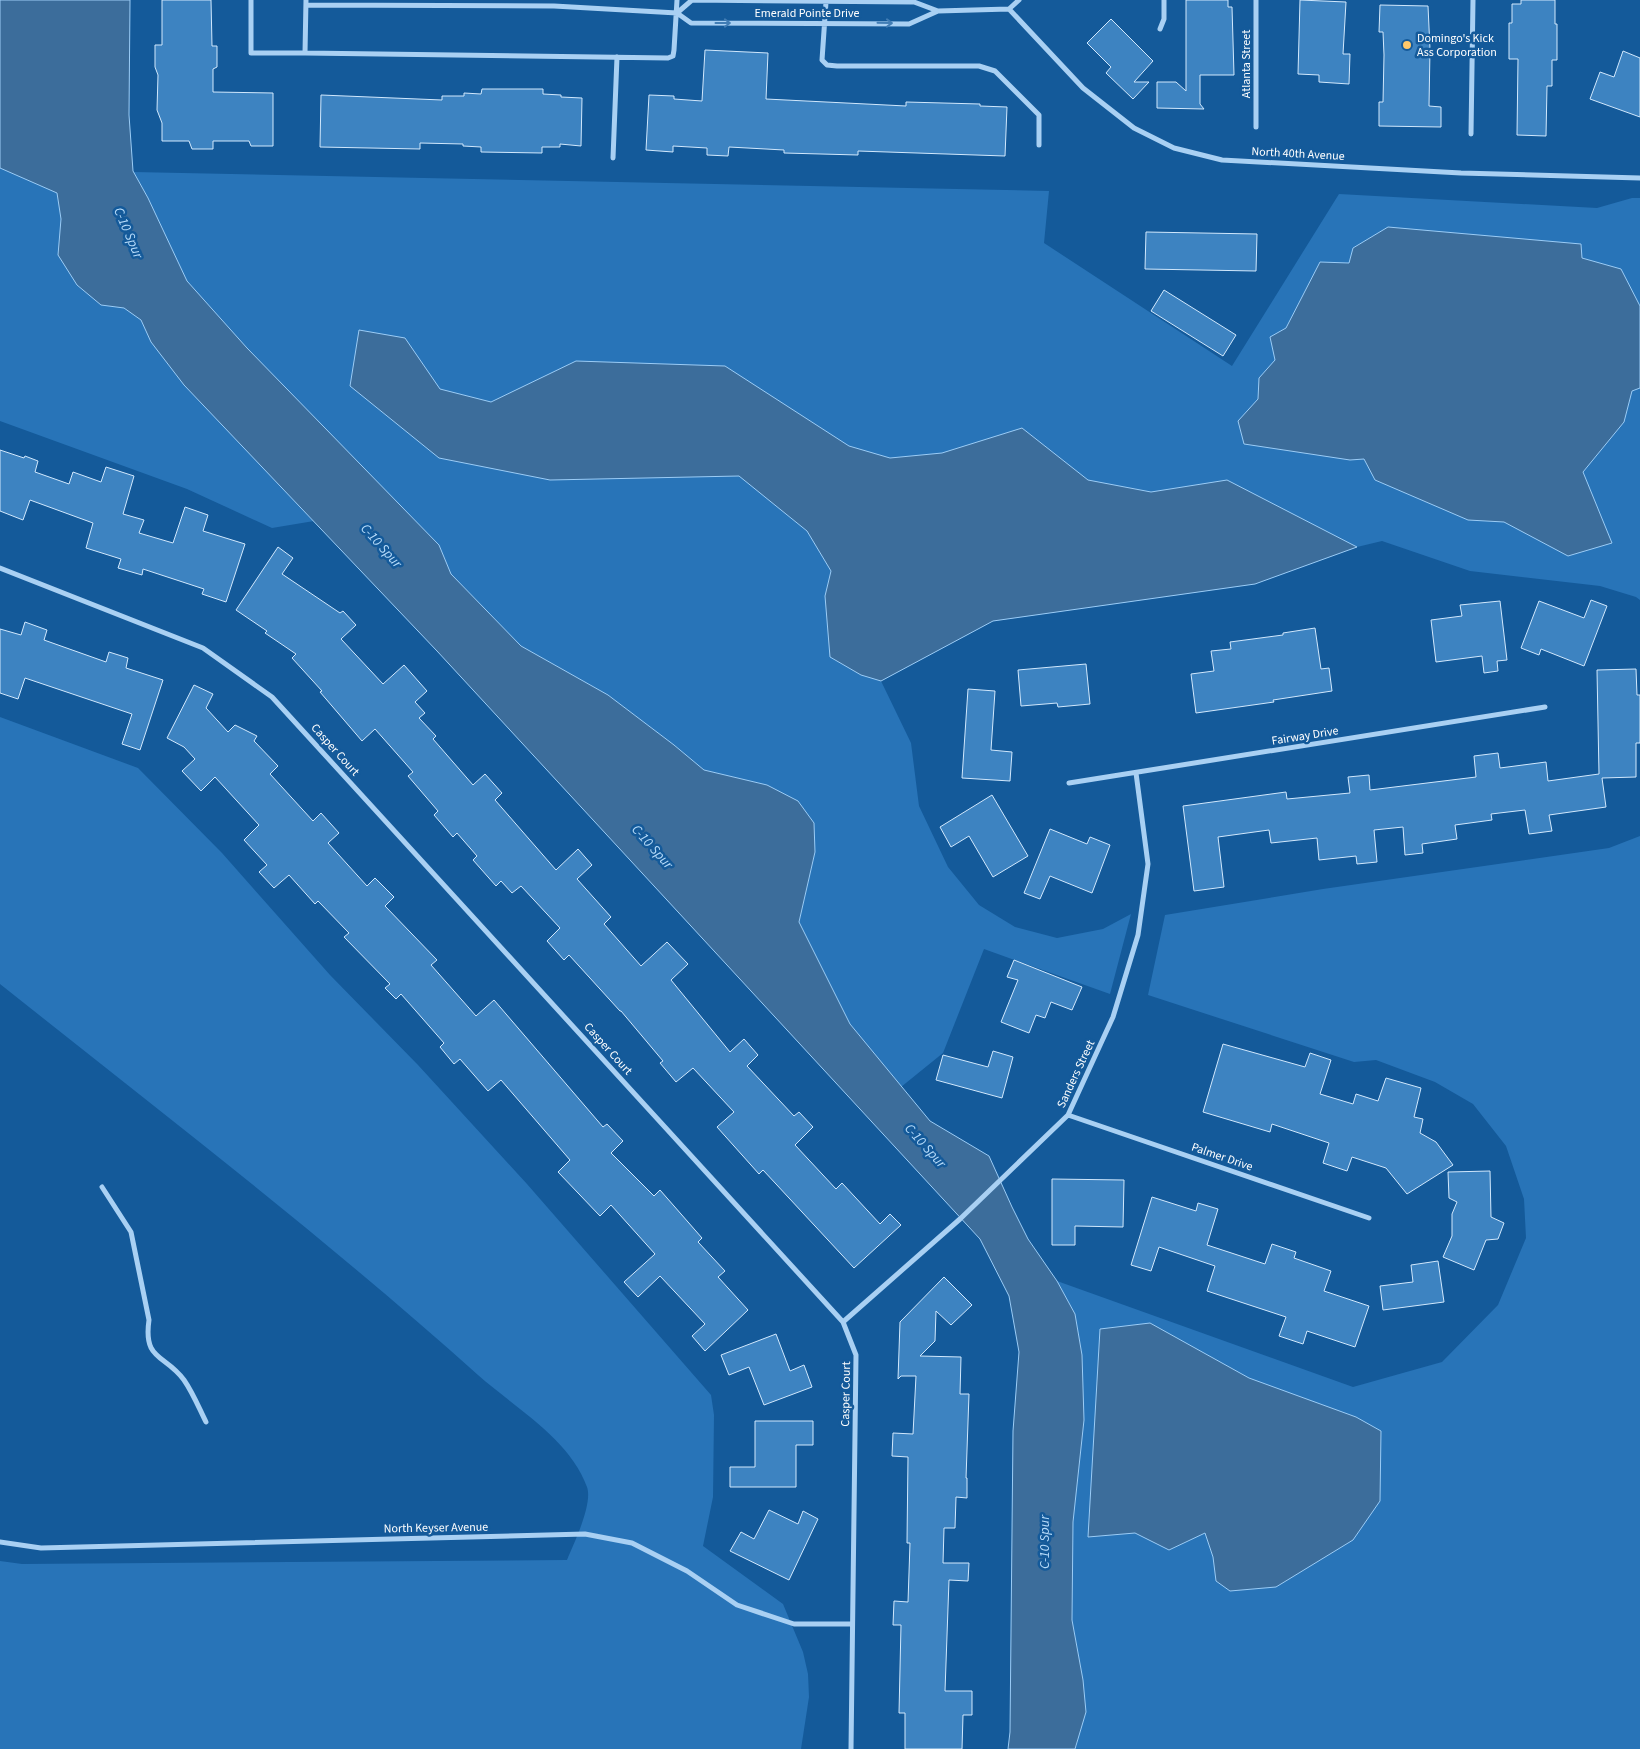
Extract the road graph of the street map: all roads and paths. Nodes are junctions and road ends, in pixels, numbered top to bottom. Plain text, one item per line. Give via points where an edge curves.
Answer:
1 (251, 0) edge
2 (677, 0) edge
3 (1019, 0) edge
4 (1164, 0) edge
5 (1256, 0) edge
6 (1473, 0) edge
7 (826, 2) junction
8 (306, 3) edge
9 (1009, 9) junction
10 (938, 11) junction
11 (677, 13) junction
12 (825, 23) junction
13 (1160, 29) dead end
14 (305, 53) junction
15 (617, 57) junction
16 (1256, 127) dead end
17 (1471, 134) dead end
18 (1039, 145) dead end
19 (613, 158) dead end
20 (1640, 178) edge
21 (0, 568) edge
22 (1545, 707) dead end
23 (1136, 773) junction
24 (1069, 783) dead end
25 (1068, 1115) junction
26 (102, 1187) dead end
27 (1369, 1218) dead end
28 (843, 1322) junction
29 (206, 1422) dead end
30 (0, 1542) edge
31 (852, 1624) junction
32 (851, 1749) edge

1 - 14 street via 251,53
2 - 11 street
3 - 9 street
4 - 13 street via 1164,19
5 - 16 street, Atlanta Street
6 - 17 street
7 - 10 street, Emerald Pointe Drive via 914,2
7 - 11 street, Emerald Pointe Drive via 692,0
7 - 12 street
8 - 11 street, Emerald Pointe Drive via 554,6
8 - 14 street, Emerald Pointe Drive
9 - 10 street, Emerald Pointe Drive
9 - 20 street, North 40th Avenue via 1083,88 1134,128 1174,148 1222,160 1462,173
12 -> 10 street, Emerald Pointe Drive via 909,24
11 -> 12 street, Emerald Pointe Drive via 692,23
11 - 15 street via 673,56
12 - 18 street via 822,60 826,65 979,66 994,71 1039,115
14 - 15 street
15 - 19 street
21 - 28 street, Casper Court via 203,648 272,697
22 - 23 street, Fairway Drive
23 - 24 street, Fairway Drive
23 - 25 street, Sanders Street via 1148,864 1138,935 1113,1017
25 - 27 street, Palmer Drive
25 - 28 street, Sanders Street via 960,1219
26 - 29 street via 131,1232 149,1320 150,1348 183,1379
28 - 31 street, Casper Court via 856,1355
30 - 31 street, North Keyser Avenue via 41,1548 585,1534 632,1544 687,1571 737,1606 794,1624
31 - 32 street, Casper Court

